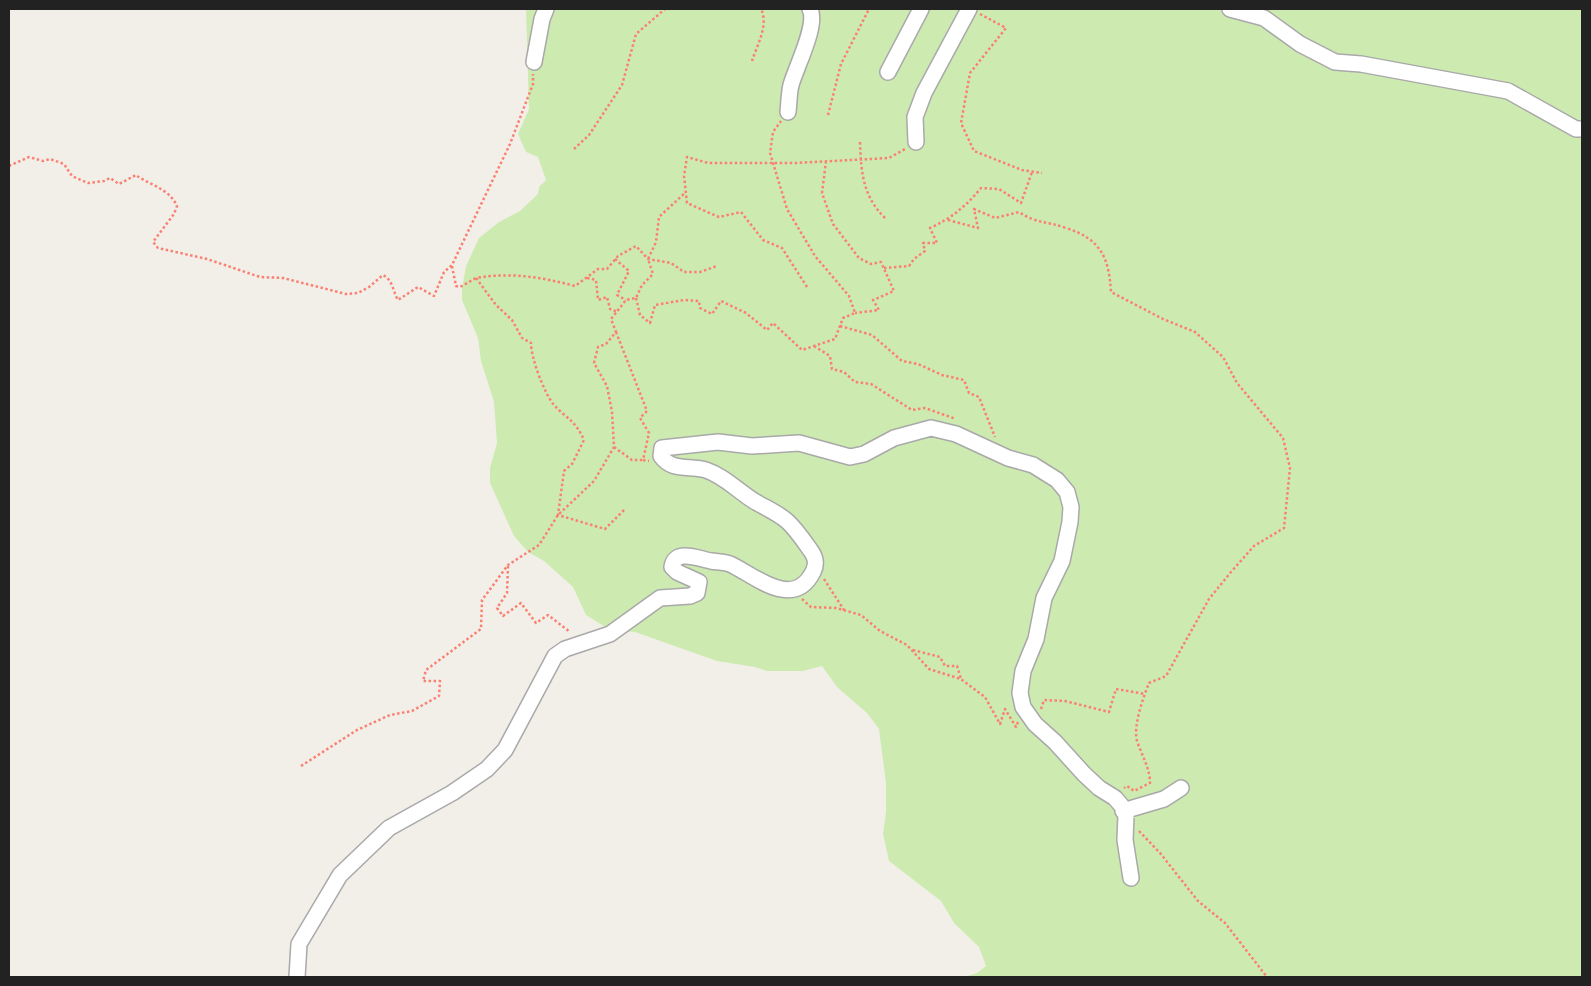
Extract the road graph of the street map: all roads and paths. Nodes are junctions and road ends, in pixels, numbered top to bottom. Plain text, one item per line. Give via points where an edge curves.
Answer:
1 (546, 9) edge
2 (665, 9) edge
3 (761, 9) edge
4 (810, 9) edge
5 (869, 9) edge
6 (922, 9) edge
7 (969, 9) edge
8 (1230, 9) edge
9 (752, 61) dead end
10 (534, 62) joint
11 (888, 72) dead end
12 (788, 112) joint
13 (828, 115) dead end
14 (1582, 129) edge
15 (860, 142) dead end
16 (916, 142) joint
17 (574, 149) dead end
18 (861, 160) junction
19 (826, 161) junction
20 (773, 162) junction
21 (9, 166) edge
22 (1032, 172) junction
23 (1042, 174) dead end
24 (686, 192) junction
25 (886, 220) dead end
26 (948, 220) junction
27 (615, 259) junction
28 (648, 259) junction
29 (452, 265) junction
30 (717, 266) dead end
31 (884, 268) junction
32 (476, 278) junction
33 (586, 278) junction
34 (807, 287) dead end
35 (636, 298) junction
36 (626, 300) junction
37 (618, 312) junction
38 (855, 313) junction
39 (840, 326) junction
40 (616, 332) junction
41 (814, 346) junction
42 (964, 422) dead end
43 (614, 447) junction
44 (1002, 455) junction
45 (643, 460) junction
46 (665, 462) junction
47 (624, 510) dead end
48 (558, 515) junction
49 (508, 565) junction
50 (815, 566) junction
51 (789, 589) junction
52 (845, 611) junction
53 (565, 648) junction
54 (911, 650) junction
55 (961, 680) junction
56 (1145, 694) junction
57 (1023, 707) junction
58 (1035, 724) junction
59 (301, 766) dead end
60 (1181, 788) dead end
61 (1108, 793) junction
62 (1124, 818) junction
63 (1131, 878) dead end
64 (297, 977) edge
65 (1267, 977) edge

1 - 10 street
2 - 17 path via 636,34 622,85 589,135
3 - 9 path via 763,30
4 - 12 street via 809,34 791,86
5 - 13 path via 841,64
6 - 11 street
7 - 16 street via 924,93 915,117
7 - 22 path via 1006,28 970,73 961,123 974,151
8 - 14 street via 1264,18 1300,44 1334,62 1508,91
10 - 29 path via 533,84 510,144
12 - 20 path via 773,132 770,153
15 - 18 path
16 - 18 path via 889,158
18 - 19 path
18 - 25 path via 861,174 873,207
19 - 20 path
19 - 31 path via 822,193 833,224 860,258 871,264 881,262
20 - 24 path via 708,163 687,157
20 - 38 path via 787,208 815,256 849,296
21 - 29 path via 29,157 42,161 50,159 64,164 72,176 88,183 110,178 118,184 138,175 143,181 160,186 177,206 153,242 155,246 233,267 260,278 283,278 350,295 369,287 383,276 394,288 398,300 418,287 434,296 444,272
22 - 23 path
22 - 26 path via 1021,203 999,189 982,188
24 - 28 path via 659,217 656,242
24 - 34 path via 687,203 719,217 741,212 763,240 782,248
26 - 31 path via 930,228 936,243 923,242 925,251 909,266
26 - 56 path via 978,228 974,209 995,218 1018,212 1032,221 1066,228 1095,242 1110,267 1111,292 1195,332 1223,357 1237,383 1283,438 1290,468 1284,528 1254,546 1231,572 1209,599 1166,676 1149,683
27 - 28 path via 636,246
27 - 33 path via 607,269 598,269
27 - 36 path via 629,271 617,295
28 - 30 path via 671,263 684,272 700,272
28 - 35 path via 653,274 642,285
29 - 32 path via 456,286
31 - 38 path via 894,291 872,300 879,310
32 - 33 path via 501,274 538,276 575,286
32 - 48 path via 512,320 522,338 531,343 531,355 553,403 576,424 584,440 572,464 564,471
33 - 37 path via 596,280 598,300 607,298 610,309
35 - 36 path
35 - 41 path via 640,315 650,323 655,304 698,301 700,308 712,314 721,301 746,313 767,330 773,323 802,350
36 - 37 path
37 - 40 path via 611,319
38 - 39 path via 843,318
39 - 41 path via 835,339
39 - 44 path via 872,335 902,361 964,380 969,393 979,397
40 - 43 path via 606,344 598,347 594,363 607,386
40 - 45 path via 647,411 640,418 649,433
41 - 42 path via 830,356 832,369 844,372 855,382 871,384 912,410 925,408
43 - 45 path via 632,460
43 - 48 path via 594,480
44 - 46 street via 956,434 931,428 894,438 864,454 850,457 799,443 752,446 718,442 662,448 661,456
44 - 57 street via 1045,471 1058,480 1067,492 1071,507 1062,560 1044,598 1036,639 1023,671 1020,693
45 - 46 path
46 - 50 street via 676,467 705,470 787,520 815,556
47 - 48 path via 605,529
48 - 49 path via 539,545
49 - 53 path via 507,593 497,608 503,616 521,603 536,623 548,615 571,633
49 - 59 path via 482,600 480,629 426,670 423,681 440,681 439,696 412,711 390,715 357,730
50 - 51 street via 807,581
50 - 52 path
51 - 52 path via 811,607
51 - 53 street via 782,590 763,583 729,564 687,555 679,557 672,567 699,582 697,593 660,598 610,634
52 - 54 path via 861,615
53 - 64 street via 555,656 505,750 488,769 389,828 340,875 299,944
54 - 55 path via 929,669
54 - 55 path via 940,657 945,666 957,666
55 - 57 path via 985,697 1000,724 1005,709 1016,727
56 - 58 path via 1116,689 1109,712 1065,701 1044,700
56 - 61 path via 1136,739 1150,773 1150,783 1134,790 1127,786
57 - 58 street
58 - 61 street via 1084,774
60 - 62 street
61 - 62 street via 1115,798
62 - 63 street
62 - 65 path via 1154,846 1198,901 1225,923

